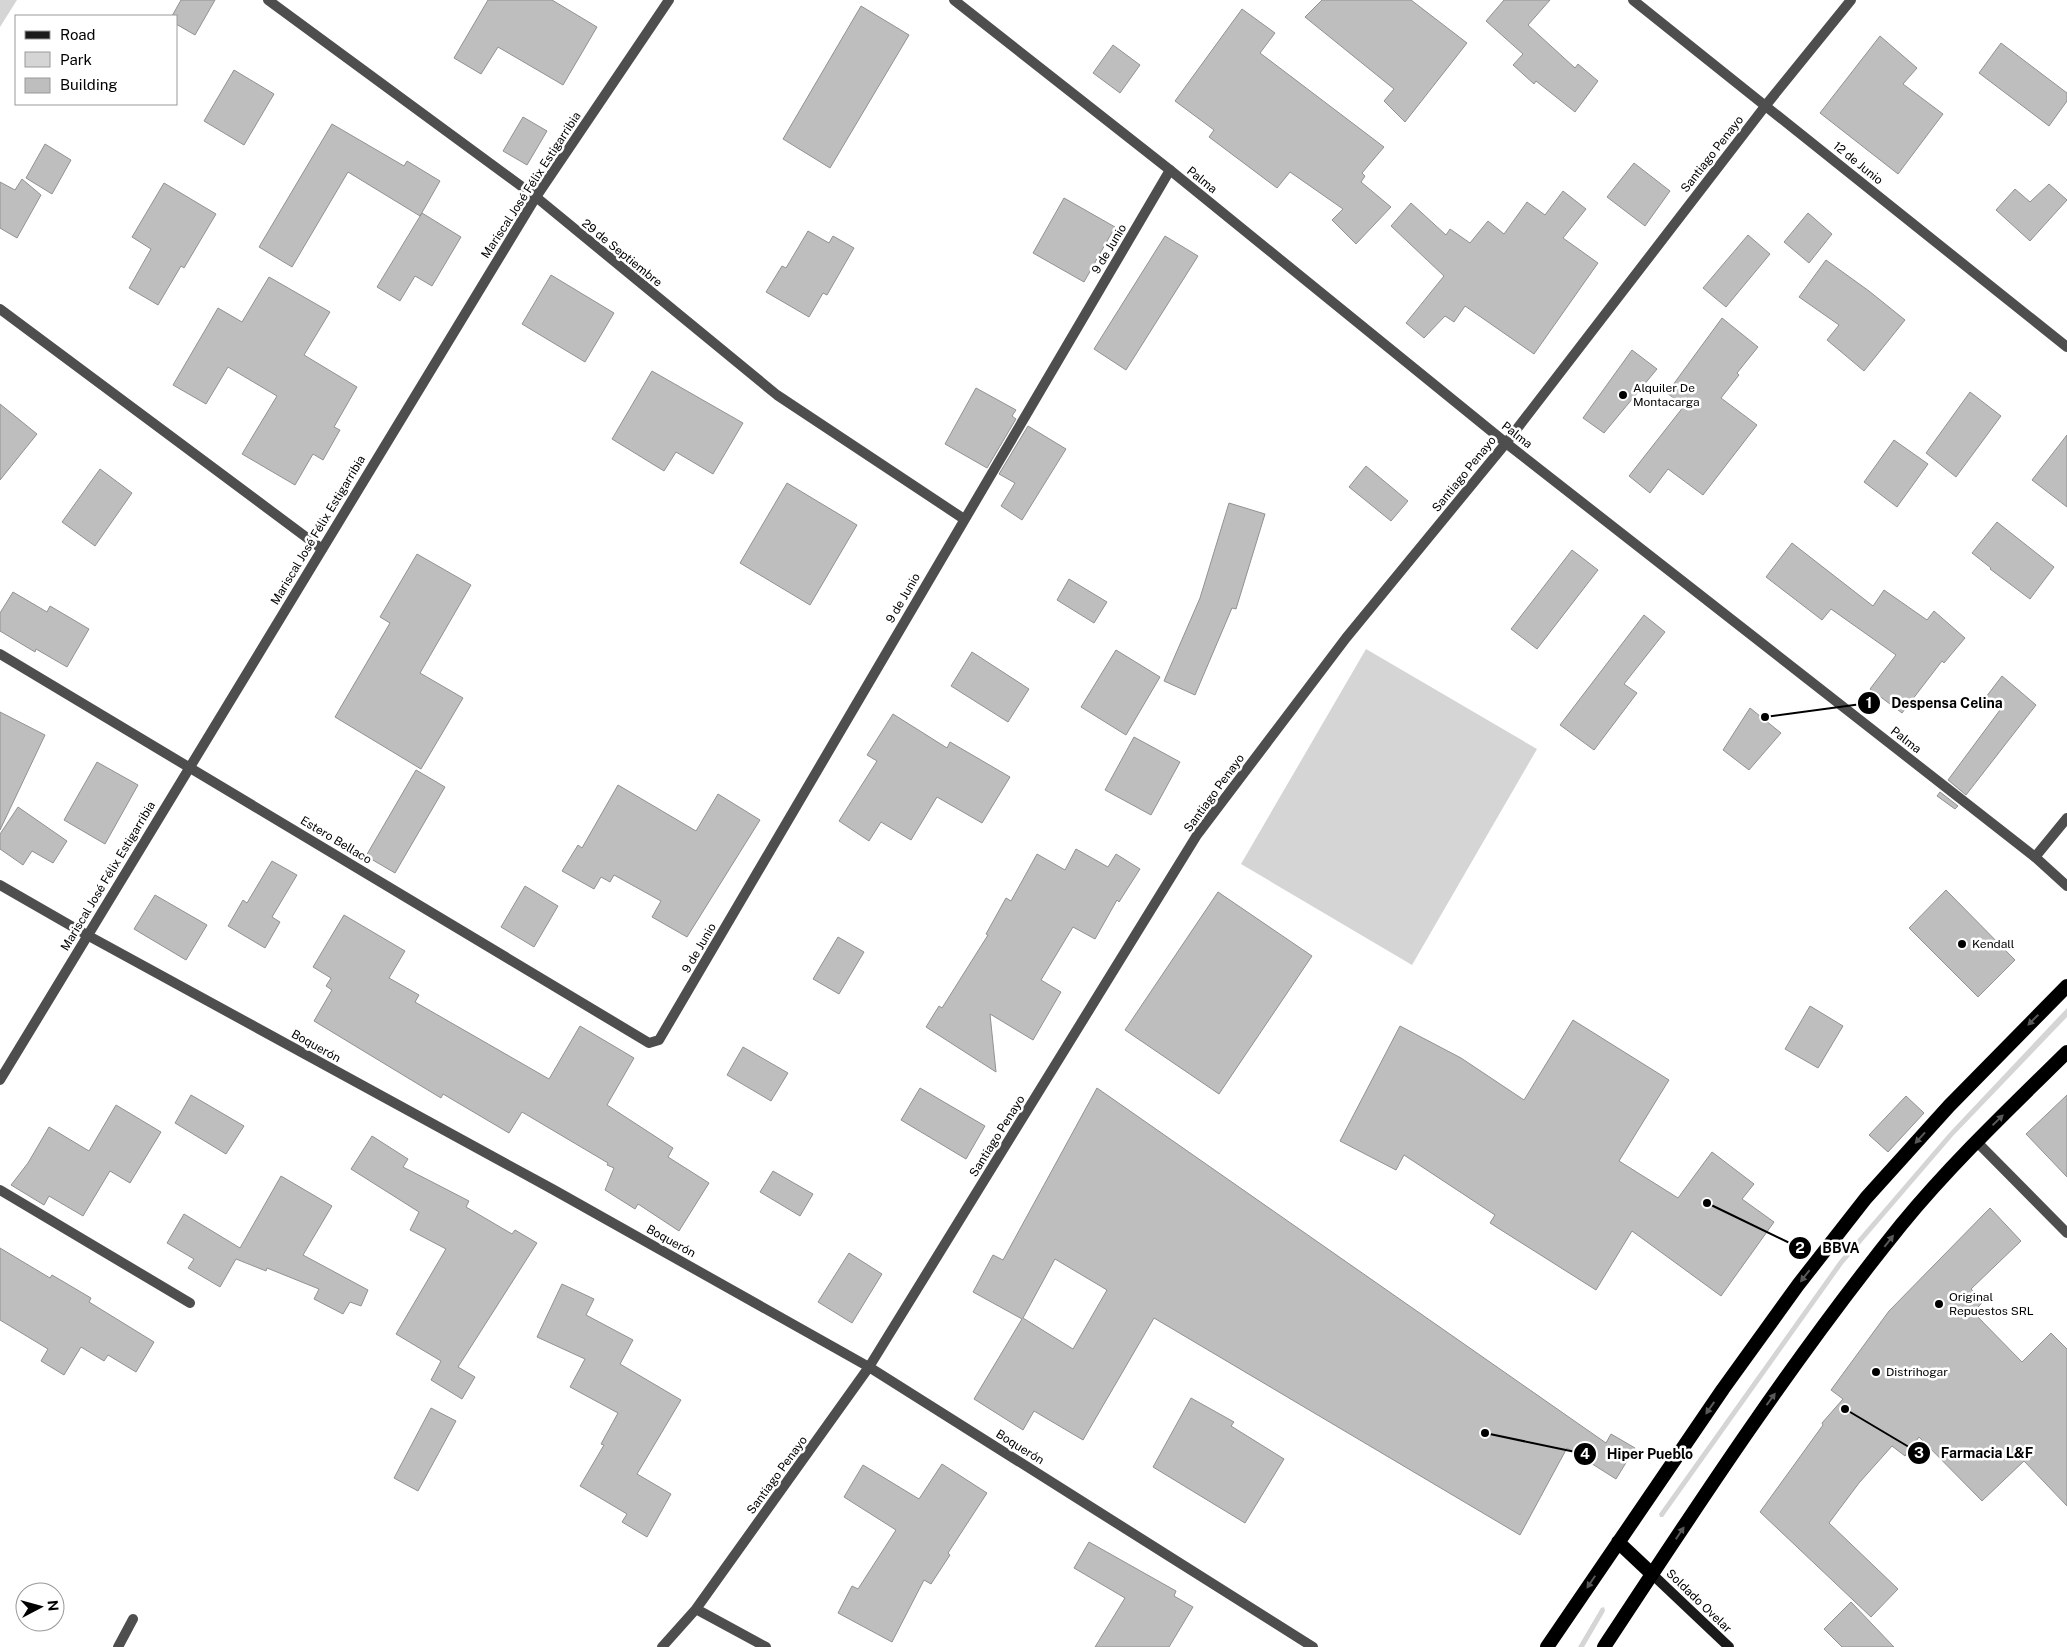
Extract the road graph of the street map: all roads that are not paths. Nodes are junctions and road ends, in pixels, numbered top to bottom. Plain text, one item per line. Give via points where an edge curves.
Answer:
1 (268, 0) edge
2 (669, 0) edge
3 (954, 0) edge
4 (1633, 0) edge
5 (1851, 0) edge
6 (1766, 105) junction
7 (1170, 170) junction
8 (536, 198) junction
9 (0, 309) edge
10 (2067, 347) edge
11 (1506, 443) junction
12 (964, 519) junction
13 (322, 549) junction
14 (0, 654) edge
15 (189, 767) junction
16 (2067, 818) edge
17 (2035, 857) junction
18 (0, 886) edge
19 (2067, 886) edge
20 (87, 935) junction
21 (2067, 986) edge
22 (659, 1040) joint
23 (2067, 1052) edge
24 (0, 1080) edge
25 (1976, 1141) junction
26 (0, 1190) edge
27 (2067, 1233) edge
28 (190, 1303) dead end
29 (869, 1367) junction
30 (1618, 1542) junction
31 (1652, 1574) junction
32 (696, 1609) junction
33 (133, 1619) dead end
34 (118, 1647) edge
35 (662, 1647) edge
36 (766, 1647) edge
37 (1313, 1647) edge
38 (1547, 1647) edge
39 (1604, 1647) edge
40 (1729, 1647) edge

1 - 8 street, 29 de Septiembre
2 - 8 street, Mariscal José Félix Estigarribia
3 - 7 street, Palma
4 - 6 street, 12 de Junio
5 - 6 street, Santiago Penayo
6 - 10 street, 12 de Junio
6 - 11 street, Santiago Penayo
7 - 11 street, Palma
7 - 12 street, 9 de Junio
8 - 12 street, 29 de Septiembre via 777,395
8 - 13 street, Mariscal José Félix Estigarribia
9 - 13 street
11 - 17 street, Palma
11 - 29 street, Santiago Penayo via 1346,638 1198,835
12 - 22 street, 9 de Junio
13 - 15 street, Mariscal José Félix Estigarribia
14 - 15 street, Estero Bellaco
15 - 20 street, Mariscal José Félix Estigarribia
15 - 22 street, Estero Bellaco via 649,1043
16 - 17 street
17 - 19 street, Palma
18 - 20 street, Boquerón
20 - 24 street, Mariscal José Félix Estigarribia
20 - 29 street, Boquerón via 554,1190
21 -> 30 highway via 1948,1106 1866,1198 1798,1285
25 -> 23 highway
25 - 27 street
31 -> 25 highway via 1838,1307 1902,1224
26 - 28 street
29 - 32 street, Santiago Penayo
29 - 37 street, Boquerón
30 - 31 highway
30 -> 38 highway
31 - 39 highway
31 - 40 main road, Soldado Ovelar
32 - 35 street, Santiago Penayo
32 - 36 street
33 - 34 street

